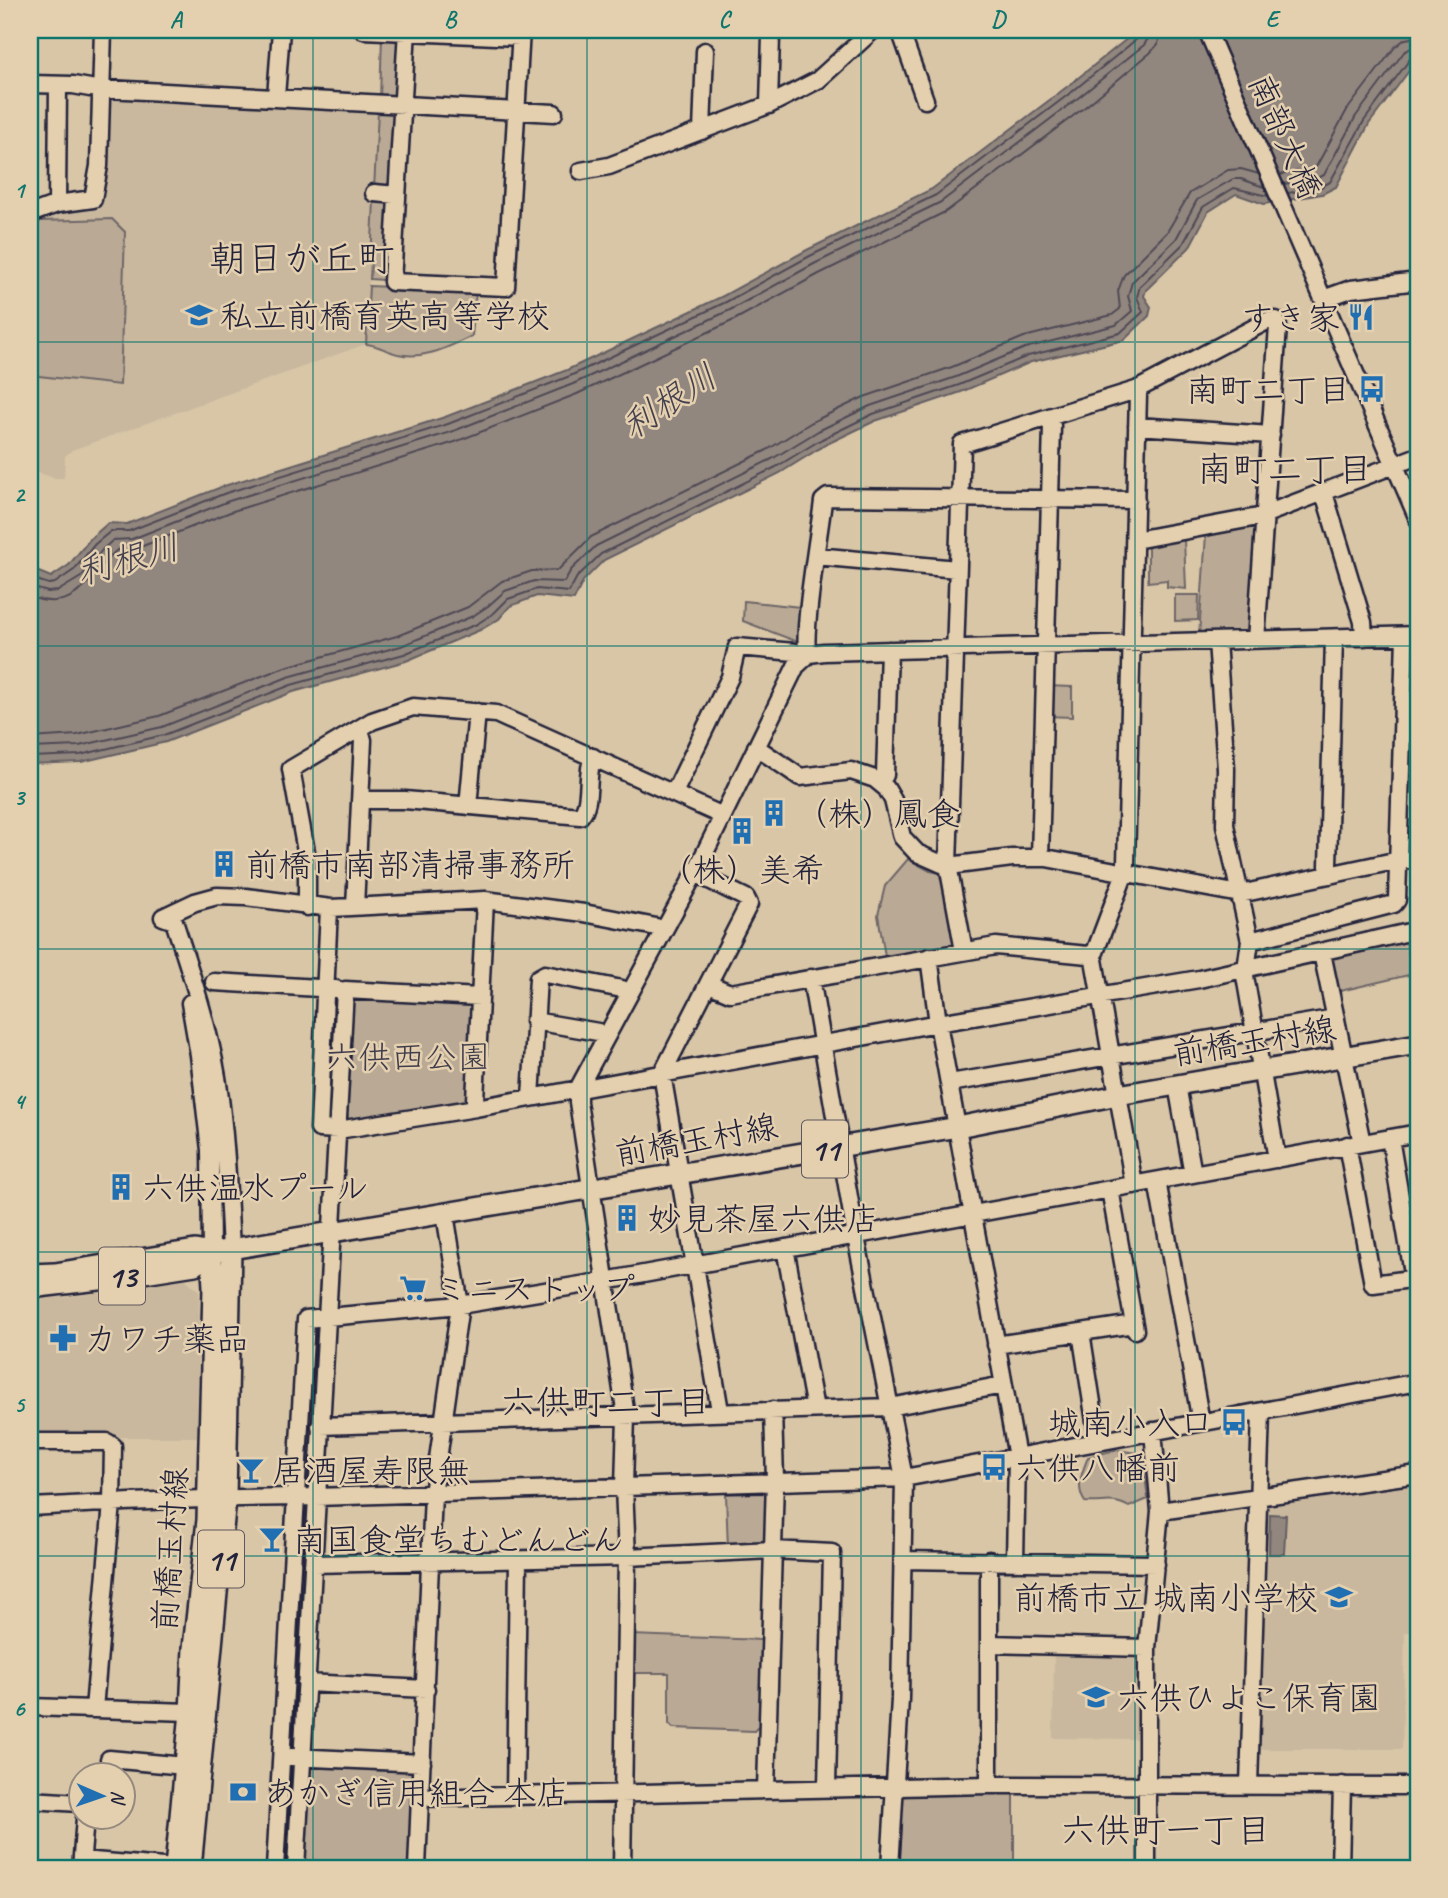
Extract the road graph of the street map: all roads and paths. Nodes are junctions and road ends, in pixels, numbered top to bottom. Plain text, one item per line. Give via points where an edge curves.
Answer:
1 (103, 30) edge
2 (281, 30) edge
3 (363, 30) edge
4 (873, 30) edge
5 (900, 30) edge
6 (1207, 30) edge
7 (407, 31) edge
8 (521, 33) edge
9 (771, 36) dead end
10 (705, 51) dead end
11 (30, 84) edge
12 (58, 85) junction
13 (102, 88) junction
14 (276, 97) junction
15 (925, 100) dead end
16 (769, 105) junction
17 (402, 106) junction
18 (517, 111) junction
19 (554, 113) dead end
20 (702, 131) junction
21 (581, 172) dead end
22 (374, 193) dead end
23 (397, 195) junction
24 (57, 204) junction
25 (30, 214) edge
26 (1418, 281) edge
27 (1323, 299) junction
28 (1136, 390) junction
29 (1050, 418) junction
30 (1137, 426) junction
31 (1270, 435) junction
32 (1418, 456) edge
33 (1395, 466) junction
34 (1324, 493) junction
35 (959, 499) junction
36 (1050, 499) junction
37 (1136, 500) junction
38 (1265, 515) junction
39 (1418, 519) edge
40 (1135, 540) junction
41 (816, 556) junction
42 (957, 569) junction
43 (1412, 636) edge
44 (1364, 637) junction
45 (1335, 638) junction
46 (1256, 640) junction
47 (1217, 642) junction
48 (1132, 643) junction
49 (1046, 646) junction
50 (955, 649) junction
51 (889, 650) junction
52 (805, 657) junction
53 (477, 712) junction
54 (360, 730) junction
55 (756, 747) junction
56 (593, 757) junction
57 (880, 783) junction
58 (674, 793) junction
59 (360, 800) junction
60 (468, 806) junction
61 (723, 816) junction
62 (1040, 858) junction
63 (1399, 860) junction
64 (1418, 860) edge
65 (948, 865) junction
66 (1125, 871) junction
67 (695, 873) junction
68 (1330, 875) junction
69 (1240, 894) junction
70 (485, 900) junction
71 (307, 906) junction
72 (355, 907) junction
73 (329, 908) junction
74 (163, 917) junction
75 (1418, 930) edge
76 (663, 931) junction
77 (1250, 942) junction
78 (964, 951) junction
79 (1322, 953) junction
80 (1093, 954) junction
81 (929, 957) junction
82 (1245, 971) junction
83 (811, 978) junction
84 (214, 982) dead end
85 (709, 984) junction
86 (325, 988) junction
87 (345, 990) junction
88 (629, 993) junction
89 (1101, 996) junction
90 (480, 997) junction
91 (1336, 1017) junction
92 (534, 1021) junction
93 (938, 1023) junction
94 (1253, 1032) junction
95 (605, 1037) junction
96 (1418, 1044) edge
97 (824, 1045) junction
98 (1111, 1056) junction
99 (1344, 1058) junction
100 (1261, 1071) junction
101 (662, 1074) junction
102 (950, 1083) junction
103 (1177, 1085) junction
104 (578, 1089) junction
105 (1118, 1096) junction
106 (531, 1098) junction
107 (476, 1108) junction
108 (958, 1127) junction
109 (338, 1130) junction
110 (1418, 1133) edge
111 (1390, 1138) junction
112 (1354, 1144) junction
113 (840, 1147) junction
114 (1277, 1159) junction
115 (678, 1174) junction
116 (1193, 1174) junction
117 (1157, 1181) junction
118 (1134, 1185) junction
119 (592, 1189) junction
120 (1110, 1189) junction
121 (445, 1214) junction
122 (974, 1214) junction
123 (333, 1232) junction
124 (856, 1237) junction
125 (785, 1248) junction
126 (231, 1249) junction
127 (211, 1253) junction
128 (694, 1264) junction
129 (30, 1274) edge
130 (1416, 1278) edge
131 (605, 1281) junction
132 (30, 1287) edge
133 (460, 1305) junction
134 (327, 1318) junction
135 (1081, 1332) junction
136 (996, 1345) junction
137 (1418, 1382) edge
138 (1003, 1385) junction
139 (719, 1405) dead end
140 (890, 1406) junction
141 (815, 1409) junction
142 (773, 1410) junction
143 (1261, 1412) junction
144 (626, 1416) junction
145 (444, 1421) junction
146 (1201, 1422) junction
147 (320, 1426) junction
148 (1153, 1432) junction
149 (1098, 1441) junction
150 (30, 1442) edge
151 (1017, 1457) junction
152 (1418, 1474) edge
153 (904, 1478) junction
154 (775, 1482) junction
155 (624, 1487) junction
156 (433, 1494) junction
157 (296, 1497) junction
158 (316, 1497) junction
159 (1260, 1498) junction
160 (217, 1499) junction
161 (112, 1503) junction
162 (30, 1507) edge
163 (1160, 1511) junction
164 (773, 1550) junction
165 (627, 1556) junction
166 (518, 1559) junction
167 (903, 1559) junction
168 (989, 1560) junction
169 (1015, 1561) junction
170 (429, 1562) junction
171 (313, 1564) junction
172 (1156, 1564) junction
173 (989, 1644) junction
174 (1147, 1648) junction
175 (306, 1683) junction
176 (426, 1689) junction
177 (30, 1707) edge
178 (94, 1709) junction
179 (190, 1712) junction
180 (281, 1756) junction
181 (301, 1757) junction
182 (109, 1759) dead end
183 (422, 1763) junction
184 (186, 1766) junction
185 (989, 1785) junction
186 (1342, 1785) junction
187 (1147, 1786) junction
188 (1250, 1786) junction
189 (1418, 1786) edge
190 (827, 1787) junction
191 (894, 1788) junction
192 (766, 1789) junction
193 (623, 1793) junction
194 (515, 1796) junction
195 (420, 1798) junction
196 (30, 1800) edge
197 (66, 1802) edge
198 (84, 1832) edge
199 (81, 1864) edge
200 (175, 1868) edge
201 (191, 1868) edge
202 (275, 1868) edge
203 (296, 1868) edge
204 (417, 1868) edge
205 (622, 1868) edge
206 (890, 1868) edge
207 (1147, 1868) edge
208 (1340, 1868) edge

1 - 13 street
2 - 14 street
3 - 7 street
4 - 16 street via 818,80
5 - 15 street
6 - 27 street, 南部大橋
7 - 8 street
7 - 17 street
8 - 18 street
9 - 16 street
10 - 20 street
11 - 12 street
12 - 13 street
12 - 24 street
13 - 14 street
13 - 24 street via 93,199
14 - 17 street
16 - 20 street
17 - 18 street
17 - 23 street
18 - 19 street
18 - 23 street via 506,287 392,282
20 - 21 street
22 - 23 street
24 - 25 street
26 - 27 street via 1351,289
27 - 33 street, 南部大橋
28 - 29 street
28 - 30 street
28 - 31 street via 1275,319
29 - 35 street via 962,444
29 - 36 street
30 - 31 street
30 - 37 street
31 - 38 street
32 - 33 street
33 - 34 street
33 - 39 street, 南部大橋
34 - 38 street
34 - 44 street
35 - 36 street
35 - 41 street via 828,498 823,501
35 - 42 street
36 - 37 street
36 - 49 street
37 - 40 street
38 - 40 street
38 - 46 street
40 - 48 street
41 - 42 street
41 - 52 street
42 - 50 street
43 - 44 street
43 - 63 street
44 - 45 street
45 - 46 street
45 - 68 street
46 - 47 street
47 - 48 street
47 - 69 street via 1225,825
48 - 49 street
48 - 66 street
49 - 50 street
49 - 62 street
50 - 51 street
50 - 65 street
51 - 52 street
51 - 57 street via 885,775
52 - 55 street via 796,666
52 - 58 street via 796,652 737,647 727,683
53 - 54 street via 413,707
53 - 56 street via 503,716
53 - 60 street
54 - 59 street
54 - 71 street via 291,769 307,857
55 - 57 street via 800,777 854,771
55 - 61 street
56 - 58 street
56 - 60 street via 585,810 580,816
57 - 65 street via 893,800 901,834 912,849
58 - 61 street
59 - 60 street
59 - 72 street
61 - 67 street
62 - 65 street
62 - 66 street
63 - 64 street
63 - 68 street
63 - 77 street via 1394,904
65 - 78 street
66 - 69 street
66 - 80 street
67 - 76 street
67 - 85 street via 746,898 749,904
68 - 69 street
69 - 77 street
70 - 72 street
70 - 76 street via 584,913
70 - 90 street
71 - 73 street
71 - 74 street via 217,896
72 - 73 street
73 - 86 street
74 - 126 street via 174,922 213,1058 225,1145
74 - 127 street via 186,982 199,1055 212,1177
75 - 79 street
76 - 88 street
77 - 82 street
78 - 80 street via 1013,946
78 - 81 street
79 - 82 street
79 - 91 street
80 - 89 street
81 - 83 street
81 - 93 street
82 - 89 street
82 - 94 street
83 - 85 street via 730,993
83 - 97 street
84 - 86 street
85 - 101 street
86 - 87 street
86 - 109 street via 319,1129
87 - 90 street
87 - 109 street
88 - 92 street via 541,975 536,981
88 - 95 street
89 - 93 street
89 - 98 street
90 - 107 street
91 - 94 street
91 - 99 street
92 - 95 street
92 - 106 street
93 - 97 street
93 - 102 street
94 - 98 street
94 - 100 street
95 - 104 street
96 - 99 main road, 前橋玉村線 / 11
97 - 101 street
97 - 113 street
98 - 102 street
98 - 105 street
99 - 100 main road, 前橋玉村線 / 11
99 - 112 street
100 - 103 main road, 前橋玉村線 / 11
100 - 114 street
101 - 104 street
101 - 115 street
102 - 108 street
103 - 105 main road, 前橋玉村線 / 11
103 - 116 street
104 - 106 street
104 - 119 street
105 - 108 main road, 前橋玉村線 / 11
105 - 118 street
106 - 107 street
107 - 109 street
108 - 113 main road, 前橋玉村線 / 11
108 - 122 street
109 - 123 street
110 - 111 street
111 - 112 street
111 - 130 street
112 - 114 street
112 - 130 street via 1371,1281 1379,1285
113 - 115 main road, 前橋玉村線 / 11
113 - 124 street
114 - 116 street
115 - 119 main road, 前橋玉村線 / 11
115 - 128 street
116 - 117 street
117 - 118 street
117 - 146 street
118 - 120 street
119 - 121 main road, 前橋玉村線 / 11
119 - 131 street
120 - 122 street
120 - 135 street via 1135,1327
121 - 123 main road, 前橋玉村線 / 11
121 - 133 street
122 - 124 street
122 - 136 street
123 - 126 main road, 前橋玉村線 / 11
123 - 134 street
124 - 125 street
124 - 140 street
125 - 128 street
125 - 141 street
126 - 127 main road, 前橋玉村線 / 11
126 - 160 main road, 前橋玉村線 / 11
127 - 129 main road, 13 via 195,1250
127 - 132 main road, 13 via 195,1265
127 - 160 main road, 前橋玉村線 / 11
128 - 131 street
128 - 139 street
131 - 133 street
131 - 144 street
133 - 134 street
133 - 145 street
134 - 147 street
134 - 157 street via 306,1319
135 - 136 street
135 - 149 street
136 - 138 street
137 - 143 street
138 - 140 street
138 - 151 street
140 - 141 street
140 - 153 street
141 - 142 street
142 - 144 street
142 - 154 street
143 - 146 street
143 - 159 street
144 - 145 street
144 - 155 street
145 - 147 street
145 - 156 street
146 - 148 street
147 - 158 street
148 - 149 street
148 - 163 street
149 - 151 street
150 - 161 street via 111,1443
151 - 153 street
151 - 169 street
152 - 159 street
153 - 154 street
153 - 167 street
154 - 155 street
154 - 164 street
155 - 156 street
155 - 165 street
156 - 158 street
156 - 170 street
157 - 158 street
157 - 160 street
157 - 180 street
158 - 171 street
159 - 163 street
159 - 188 street
160 - 161 street
160 - 179 main road, 前橋玉村線 / 11 via 193,1648
160 - 201 main road, 前橋玉村線 / 11
161 - 162 street
161 - 178 street
163 - 172 street
164 - 165 street
164 - 190 street via 832,1553
164 - 192 street
165 - 166 street
165 - 193 street
166 - 170 street
166 - 194 street
167 - 168 street
167 - 191 street
168 - 169 street
168 - 173 street
169 - 172 street
170 - 171 street
170 - 176 street
171 - 175 street
172 - 174 street
173 - 174 street
173 - 185 street
174 - 187 street
175 - 176 street
175 - 181 street
176 - 183 street
177 - 178 street
178 - 179 street
179 - 184 main road, 前橋玉村線 / 11
180 - 181 street
180 - 202 street
181 - 183 street
181 - 203 street
182 - 184 street
183 - 195 street
184 - 200 main road, 前橋玉村線 / 11
185 - 187 street
185 - 191 street
186 - 188 street
186 - 189 street
186 - 208 street
187 - 188 street
187 - 207 street
190 - 191 street
190 - 192 street
191 - 206 street
192 - 193 street
193 - 194 street
193 - 205 street
194 - 195 street
195 - 204 street
196 - 197 street
198 - 199 street
199 - 200 street

